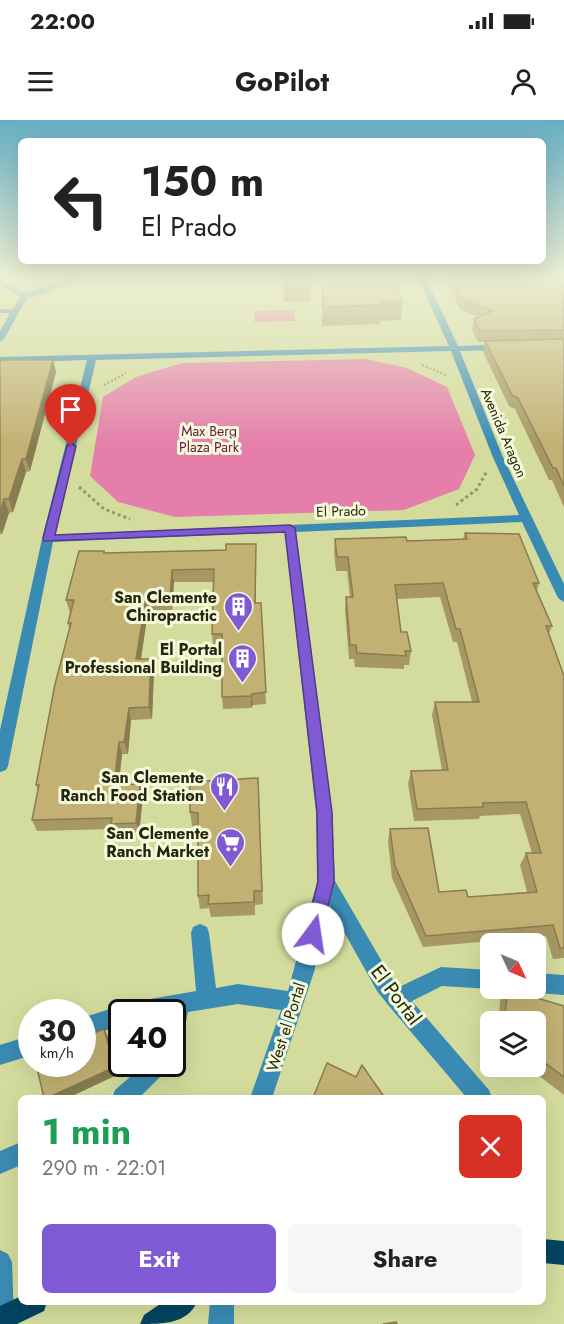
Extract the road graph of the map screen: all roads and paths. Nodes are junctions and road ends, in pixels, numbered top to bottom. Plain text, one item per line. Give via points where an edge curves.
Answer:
1 (448, 334) edge
2 (511, 346) edge
3 (454, 348) junction
4 (92, 358) junction
5 (0, 360) edge
6 (130, 371) dead end
7 (80, 405) junction
8 (497, 455) junction
9 (65, 473) junction
10 (453, 507) dead end
11 (526, 518) junction
12 (133, 520) dead end
13 (290, 528) junction
14 (48, 538) junction
15 (564, 598) edge
16 (0, 766) edge
17 (326, 882) junction
18 (200, 933) dead end
19 (480, 979) edge
20 (546, 984) edge
21 (564, 985) edge
22 (207, 999) junction
23 (396, 999) junction
24 (294, 1002) junction
25 (186, 1003) edge
26 (18, 1050) edge
27 (0, 1056) edge
28 (147, 1077) edge
29 (127, 1095) edge
30 (262, 1095) edge
31 (478, 1095) edge
32 (18, 1154) edge
33 (0, 1163) edge
34 (546, 1251) edge
35 (564, 1253) edge
36 (0, 1262) edge
37 (29, 1305) edge
38 (181, 1305) edge
39 (222, 1305) edge
40 (1, 1318) edge
41 (153, 1324) edge
42 (221, 1324) edge

1 - 3 street, Avenida Aragon
2 - 3 street
3 - 4 street
3 - 8 street, Avenida Aragon
4 - 5 street
4 - 7 street
6 - 7 path via 101,387
7 - 9 street
8 - 10 path via 477,489
8 - 11 street, Avenida Aragon
9 - 12 path via 104,509
9 - 14 street
11 - 13 street, El Prado
11 - 15 street, Avenida Aragon
13 - 14 street, El Prado
13 - 17 street, West el Portal via 324,812
14 - 16 street
17 - 23 street, El Portal
17 - 24 street, West el Portal
18 - 22 street
19 - 23 street via 441,976
20 - 21 street
22 - 24 street via 238,994
22 - 25 street
23 - 31 street, El Portal
24 - 30 street, West el Portal
26 - 27 street
28 - 29 street
32 - 33 street
34 - 35 main road
36 - 40 street
37 - 40 main road
38 - 41 main road
39 - 42 street

